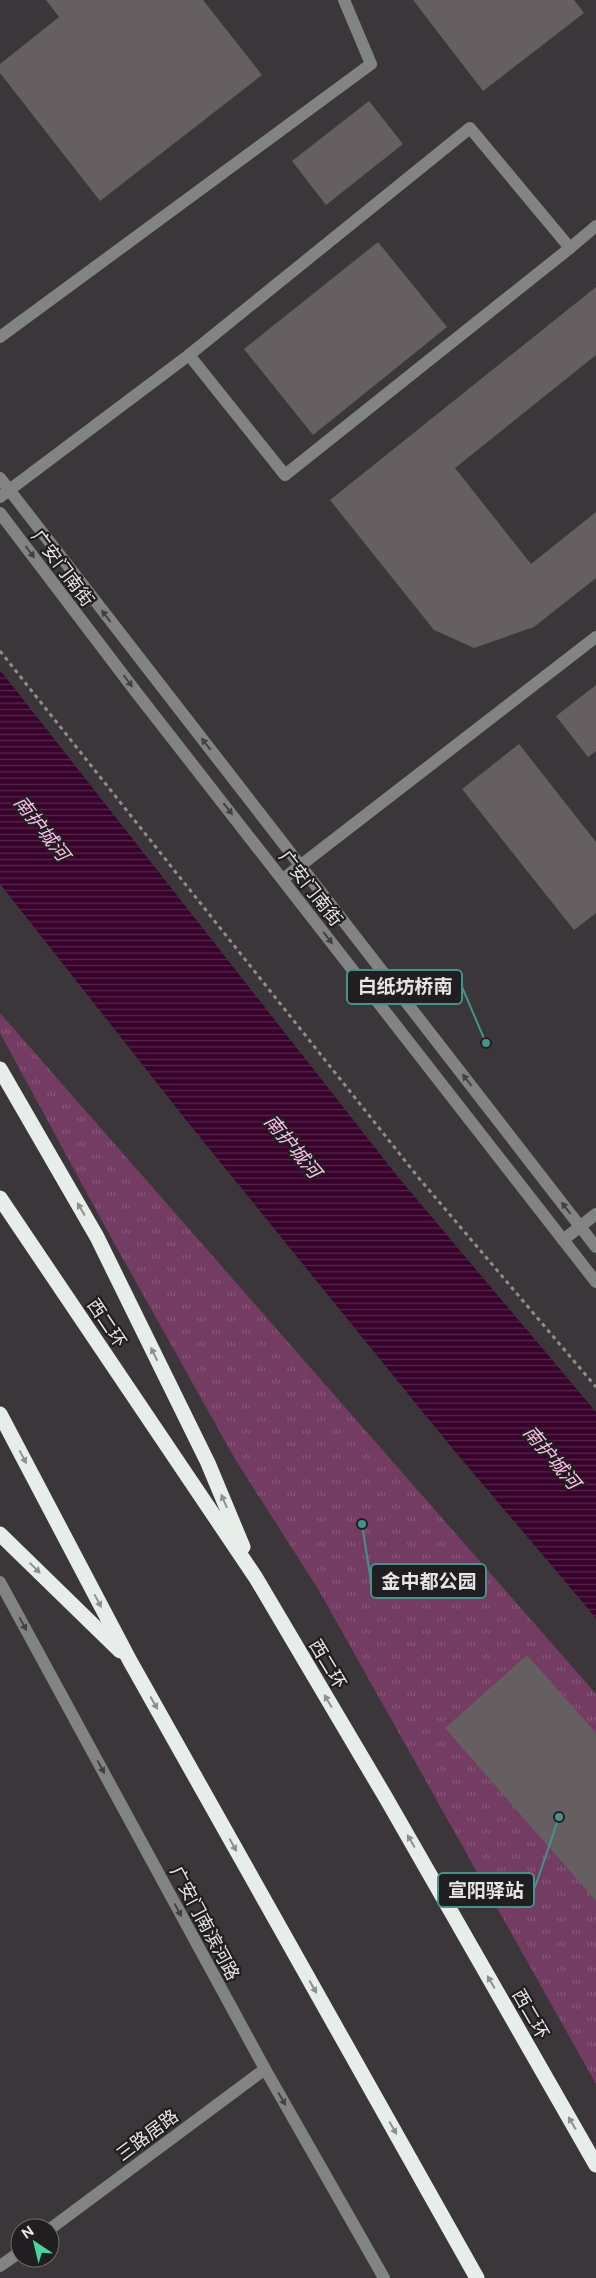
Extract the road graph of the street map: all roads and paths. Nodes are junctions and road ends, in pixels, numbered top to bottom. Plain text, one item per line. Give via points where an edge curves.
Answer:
1 (344, 0) edge
2 (596, 226) edge
3 (570, 248) junction
4 (0, 337) edge
5 (189, 355) junction
6 (0, 478) edge
7 (5, 493) edge
8 (0, 513) edge
9 (596, 637) edge
10 (0, 651) edge
11 (302, 865) junction
12 (282, 879) junction
13 (0, 1069) edge
14 (0, 1198) edge
15 (596, 1214) edge
16 (580, 1226) junction
17 (563, 1240) junction
18 (596, 1246) edge
19 (596, 1282) edge
20 (596, 1387) edge
21 (0, 1414) edge
22 (0, 1534) edge
23 (256, 1578) junction
24 (0, 1582) edge
25 (130, 1661) junction
26 (265, 2069) junction
27 (596, 2165) edge
28 (60, 2222) edge
29 (384, 2278) edge
30 (477, 2278) edge

1 - 4 street via 371,64
2 - 3 street
3 - 5 street via 470,128
3 - 5 street via 285,475
5 - 7 street
6 - 7 street, 广安门南街
11 -> 7 street, 广安门南街
8 -> 12 street, 广安门南街
9 - 11 street
10 - 20 path via 418,1177
11 - 12 street
16 -> 11 street, 广安门南街
12 -> 17 street, 广安门南街
23 -> 13 highway via 208,1463 97,1237
14 - 23 highway, 西二环
15 - 16 street
16 - 17 street
16 - 18 street, 广安门南街
17 - 19 street, 广安门南街
21 -> 25 highway
22 -> 25 highway
27 -> 23 highway, 西二环
24 -> 26 street, 广安门南滨河路
25 -> 30 highway
26 - 28 street, 三路居路
26 -> 29 street, 广安门南滨河路

